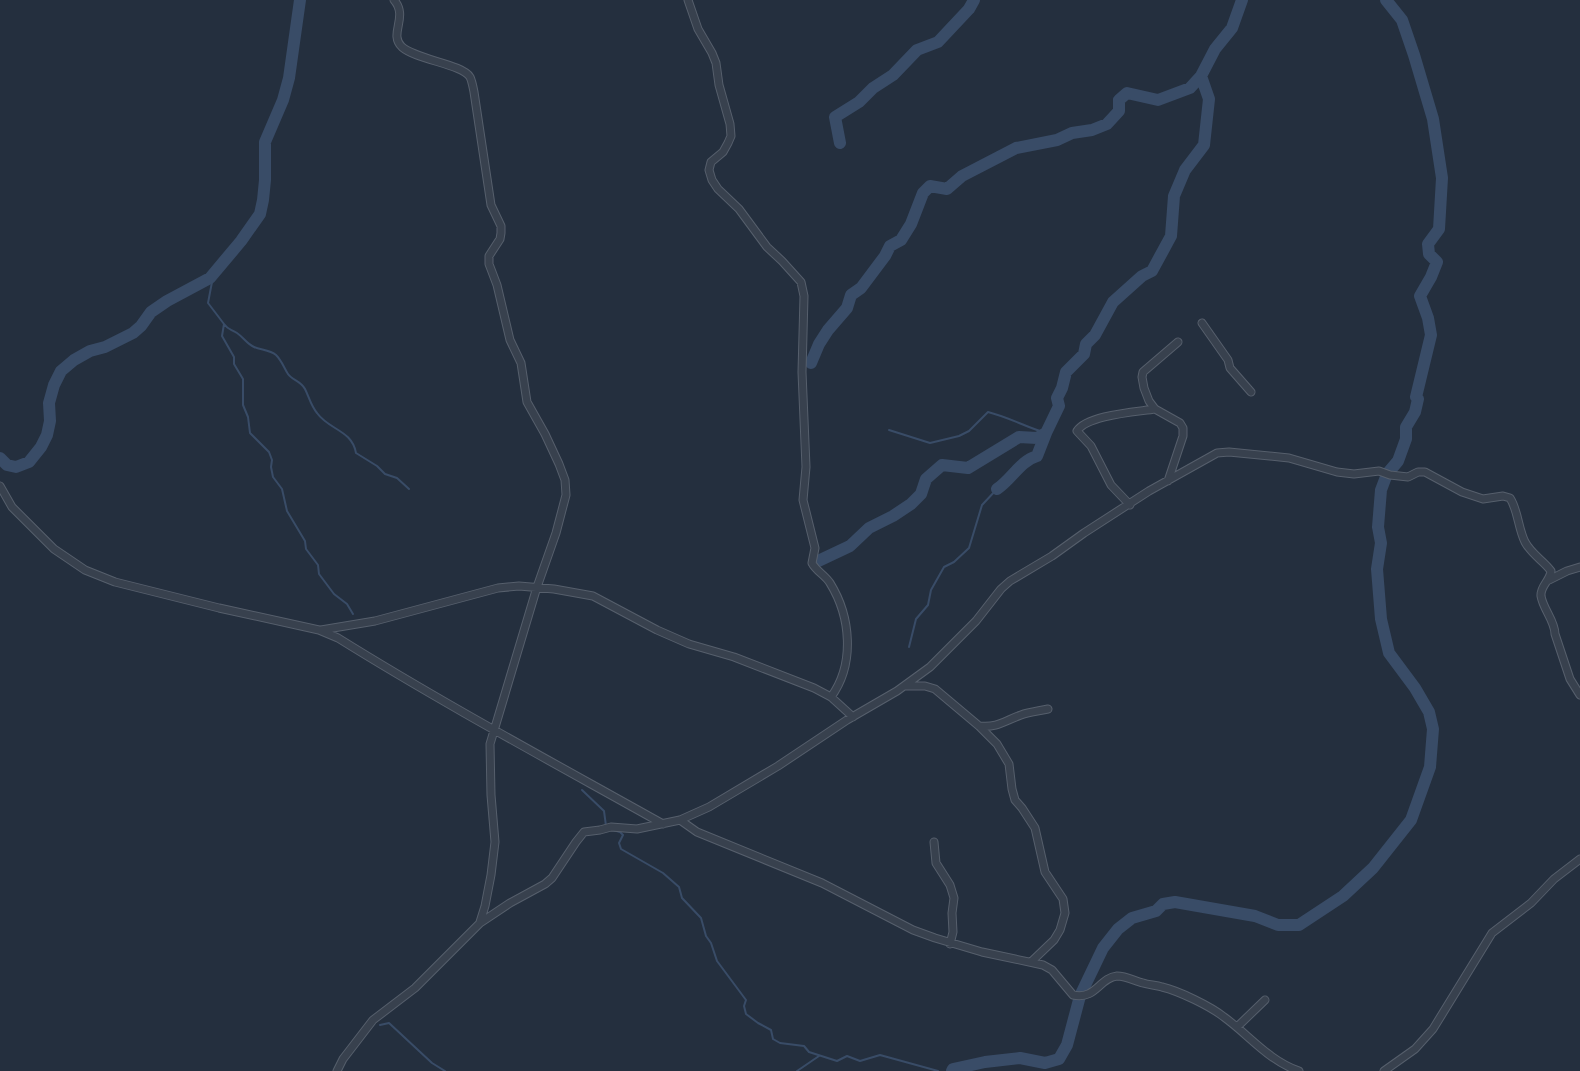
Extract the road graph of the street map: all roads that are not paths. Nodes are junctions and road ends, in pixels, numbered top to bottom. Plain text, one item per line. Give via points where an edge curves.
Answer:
1 (394, 0) edge
2 (688, 0) edge
3 (1202, 322) dead end
4 (1178, 342) dead end
5 (1251, 392) dead end
6 (1155, 408) junction
7 (1168, 481) junction
8 (0, 486) edge
9 (1130, 504) junction
10 (1580, 567) edge
11 (1549, 580) junction
12 (537, 587) junction
13 (319, 630) junction
14 (905, 686) junction
15 (1580, 695) edge
16 (831, 697) junction
17 (1048, 709) dead end
18 (853, 717) junction
19 (979, 726) junction
20 (495, 731) junction
21 (680, 820) junction
22 (664, 824) junction
23 (934, 842) dead end
24 (1580, 859) edge
25 (480, 923) junction
26 (950, 944) junction
27 (1031, 962) junction
28 (1265, 1000) dead end
29 (1237, 1027) junction
30 (337, 1071) edge
31 (1299, 1071) edge
32 (1384, 1071) edge

1 - 12 street via 401,14 400,45 410,52 466,72 474,92 490,205 501,226 500,239 489,256 489,264 510,340 521,363 527,402 545,434 564,480 566,495
2 - 16 street via 698,29 716,63 730,124 728,144 711,162 712,180 767,247 801,282 804,296 802,372 806,467 803,500 815,548 812,563 828,579 847,624 843,675
3 - 5 street via 1230,368
4 - 6 street via 1143,372 1144,388
6 - 7 street via 1183,428
6 - 9 street via 1107,416 1077,431 1091,446 1111,485
7 - 9 street
7 - 11 street via 1214,454 1226,452 1289,458 1354,474 1379,471 1408,477 1425,472 1462,492 1483,499 1510,498 1525,542 1551,571
8 - 13 street via 12,507 54,549 85,570 115,582
9 - 14 street via 1005,584 976,621 936,662
10 - 11 street
11 - 15 street via 1543,586 1542,599 1555,628 1570,680
12 - 13 street via 498,588 375,621
12 - 16 street via 593,596 689,644 734,657
12 - 20 street
13 - 20 street via 338,638
14 - 18 street
14 - 19 street via 935,689
16 - 18 street
17 - 19 street via 1021,715 1001,725
18 - 21 street via 709,807
19 - 27 street via 997,744 1008,764 1015,800 1035,828 1045,872 1063,899 1065,913 1060,930
20 - 22 street
20 - 25 street via 489,749 494,856
21 - 22 street
21 - 26 street via 697,832 800,873 913,930
22 - 25 street via 637,829 611,826 584,832 552,878
23 - 26 street via 936,862 954,898
24 - 32 street via 1492,933 1433,1029 1415,1050
25 - 30 street via 415,988 373,1020
26 - 27 street
27 - 29 street via 1052,970 1073,995 1087,995 1109,979 1125,977 1164,987 1210,1007
28 - 29 street
29 - 31 street via 1276,1061

